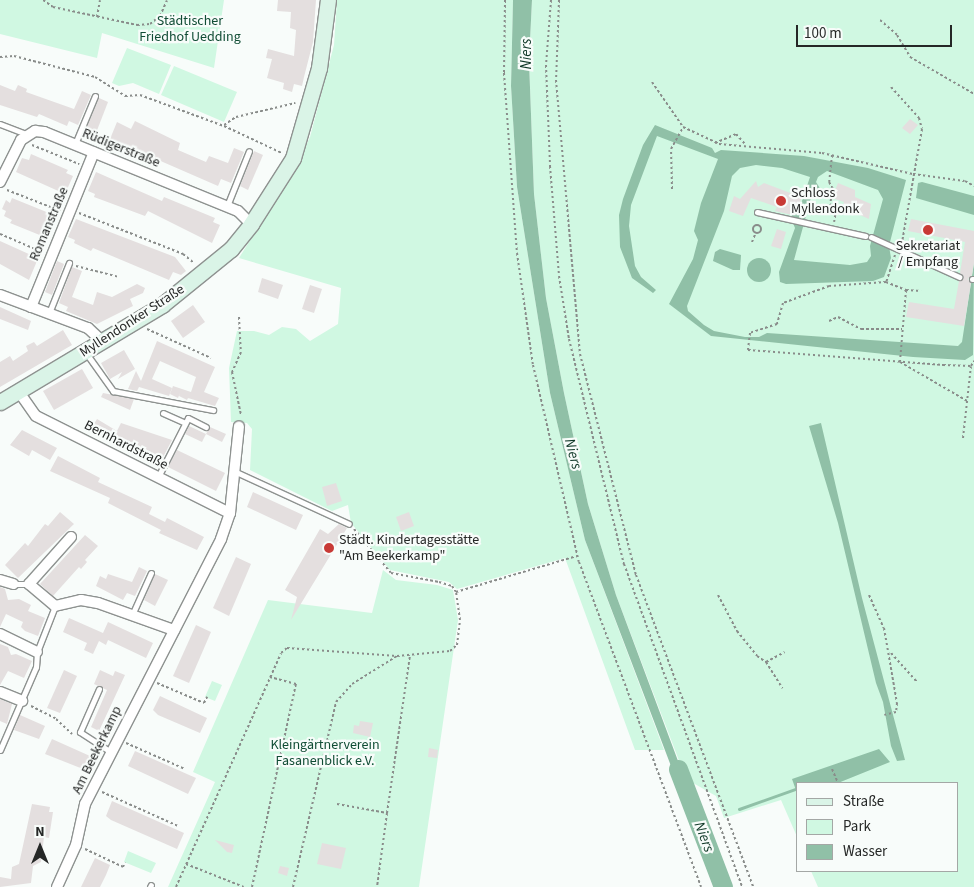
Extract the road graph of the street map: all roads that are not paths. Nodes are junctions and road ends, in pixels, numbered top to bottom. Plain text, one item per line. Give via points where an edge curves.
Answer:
1 (328, 0) edge
2 (95, 96) dead end
3 (0, 124) edge
4 (24, 137) junction
5 (75, 144) junction
6 (249, 151) dead end
7 (94, 152) junction
8 (0, 182) edge
9 (226, 206) junction
10 (757, 212) dead end
11 (251, 224) junction
12 (865, 236) dead end
13 (871, 238) dead end
14 (69, 263) dead end
15 (959, 277) dead end
16 (0, 295) edge
17 (31, 308) junction
18 (48, 314) junction
19 (103, 342) junction
20 (85, 352) junction
21 (19, 392) junction
22 (0, 402) edge
23 (213, 410) dead end
24 (163, 413) dead end
25 (185, 423) junction
26 (239, 426) road end
27 (206, 427) dead end
28 (236, 472) junction
29 (158, 477) junction
30 (230, 513) junction
31 (349, 524) road end
32 (71, 537) dead end
33 (151, 574) dead end
34 (0, 580) edge
35 (13, 584) joint
36 (29, 584) junction
37 (55, 606) junction
38 (132, 615) junction
39 (174, 630) junction
40 (0, 634) edge
41 (37, 652) junction
42 (99, 689) dead end
43 (0, 692) edge
44 (22, 701) junction
45 (0, 750) edge
46 (111, 752) junction
47 (57, 887) edge

1 - 11 street, Myllendonker Straße via 319,68 293,158
2 - 5 lane
3 - 4 lane
4 - 5 street, Rüdigerstraße via 44,132
4 - 8 street
5 - 7 street, Rüdigerstraße
6 - 9 lane
7 - 9 street, Rüdigerstraße
7 - 17 street, Romanstraße
9 - 11 street, Rüdigerstraße via 238,211
10 - 12 lane
11 - 19 street, Myllendonker Straße via 205,271 139,320
13 - 15 lane via 891,244
14 - 18 lane
16 - 17 street
17 - 18 street
18 - 19 street via 88,328
19 - 20 street, Myllendonker Straße
20 - 21 street, Myllendonker Straße
20 - 23 lane via 113,391
21 - 22 street, Myllendonker Straße
21 - 29 street, Bernhardstraße via 36,416
24 - 25 lane
25 - 27 lane via 188,418
25 - 29 lane
26 - 28 street, Am Beekerkamp
28 - 30 street, Am Beekerkamp
28 - 31 lane
29 - 30 street, Bernhardstraße
30 - 39 street, Am Beekerkamp via 221,539
32 - 36 street
33 - 38 lane
34 - 35 street
35 - 36 lane
36 - 37 street
37 - 38 street via 81,600
37 - 41 lane
38 - 39 street
39 - 46 street, Am Beekerkamp
40 - 41 street
41 - 44 lane via 36,667
42 - 46 lane via 80,732
43 - 44 street
44 - 45 lane
46 - 47 street, Am Beekerkamp via 85,804 76,845

